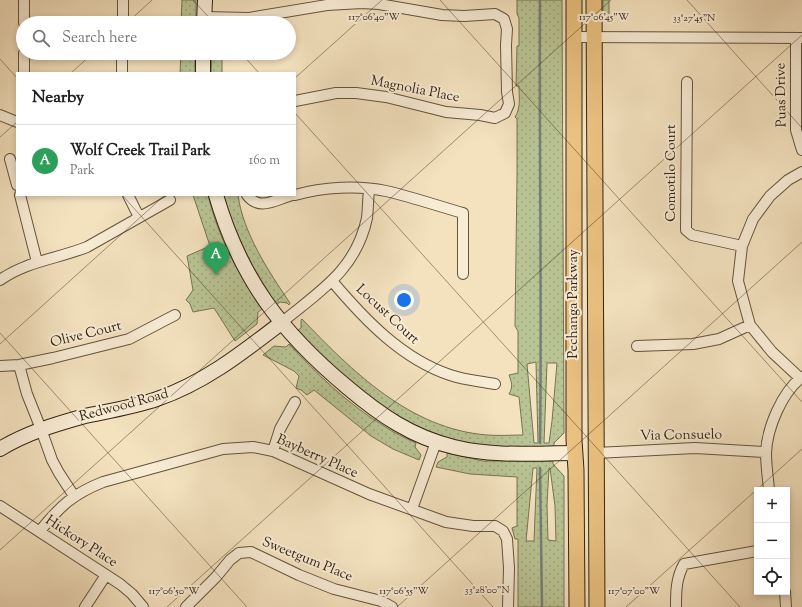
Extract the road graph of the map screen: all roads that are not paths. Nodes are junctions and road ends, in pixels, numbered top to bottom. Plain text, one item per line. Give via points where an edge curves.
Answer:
1 (24, 0) edge
2 (123, 0) edge
3 (205, 0) edge
4 (574, 0) edge
5 (594, 0) edge
6 (379, 2) edge
7 (24, 16) edge
8 (122, 16) edge
9 (204, 16) edge
10 (261, 16) edge
11 (573, 37) junction
12 (595, 37) junction
13 (799, 38) edge
14 (24, 60) edge
15 (122, 60) edge
16 (203, 60) edge
17 (24, 72) edge
18 (122, 72) edge
19 (203, 72) edge
20 (687, 82) dead end
21 (296, 101) edge
22 (0, 115) edge
23 (16, 118) edge
24 (802, 150) edge
25 (10, 159) dead end
26 (802, 172) edge
27 (16, 181) edge
28 (369, 190) junction
29 (296, 195) edge
30 (20, 196) edge
31 (128, 196) edge
32 (216, 196) edge
33 (291, 196) edge
34 (249, 198) edge
35 (170, 200) dead end
36 (139, 217) junction
37 (742, 246) junction
38 (38, 262) junction
39 (463, 274) dead end
40 (0, 280) edge
41 (332, 282) junction
42 (175, 315) dead end
43 (281, 322) junction
44 (750, 326) junction
45 (637, 346) dead end
46 (19, 365) junction
47 (0, 366) edge
48 (801, 378) edge
49 (495, 384) dead end
50 (295, 402) dead end
51 (41, 429) junction
52 (436, 442) junction
53 (0, 449) edge
54 (273, 451) junction
55 (766, 452) junction
56 (575, 453) junction
57 (596, 453) junction
58 (769, 487) edge
59 (74, 496) junction
60 (0, 506) edge
61 (412, 509) junction
62 (40, 531) junction
63 (754, 552) edge
64 (106, 575) junction
65 (785, 595) edge
66 (84, 607) edge
67 (143, 607) edge
68 (186, 607) edge
69 (392, 607) edge
70 (508, 607) edge
71 (577, 607) edge
72 (597, 607) edge
73 (676, 607) edge
74 (786, 607) edge

1 - 7 street
2 - 8 street
3 - 9 street
4 - 11 main road, Pechanga Parkway
5 - 12 main road, Pechanga Parkway
6 - 10 street via 327,5
6 - 21 street, Magnolia Place via 442,14 495,14 504,19 507,29 509,104 505,114 495,118 446,112 386,97 356,93 336,93
11 - 12 street
11 - 56 main road, Pechanga Parkway
12 - 13 street
12 - 57 main road, Pechanga Parkway
13 - 24 street, Puas Drive via 796,130
14 - 17 street
15 - 18 street
16 - 19 street
20 - 37 street, Comotilo Court via 686,230 700,238
22 - 23 street
25 - 27 street
26 - 37 street via 770,196 753,219
28 - 29 street via 334,188
28 - 39 street via 386,191 463,213
28 - 41 street via 367,216 358,245 346,267
30 - 38 street
31 - 36 street
32 - 43 street via 242,262
33 - 34 street via 264,205
35 - 36 street
36 - 38 street via 87,247
37 - 44 street via 738,282
38 - 40 street via 24,266
41 - 43 street
41 - 49 street, Locust Court via 375,327 419,362 451,376
42 - 46 street, Olive Court via 129,339
43 - 51 street, Redwood Road via 243,352 180,390 155,400
43 - 52 street via 305,350 373,408 401,428
44 - 45 street via 719,340 693,344
44 - 48 street via 772,352
46 - 47 street, Olive Court
46 - 51 street
48 - 55 street via 784,398 775,414
50 - 54 street via 280,429
51 - 53 street, Redwood Road
51 - 59 street via 52,460
52 - 56 street via 499,454
52 - 61 street
54 - 59 street, Bayberry Place via 253,447 223,449 103,482
54 - 61 street, Bayberry Place via 352,487
55 - 57 street, Via Consuelo via 695,448
55 - 58 street
56 - 57 main road
56 - 71 main road, Pechanga Parkway
57 - 72 main road, Pechanga Parkway
59 - 62 street, Bayberry Place
60 - 62 street, Hickory Place
61 - 70 street, Bayberry Place via 446,522 495,526 503,531 507,539 509,568
62 - 64 street, Hickory Place
63 - 73 street via 684,564 679,572 676,588
64 - 66 street
64 - 67 street, Hickory Place via 132,594
65 - 74 street
68 - 69 street, Sweetgum Place via 230,560 239,553 251,552 334,589 380,601

